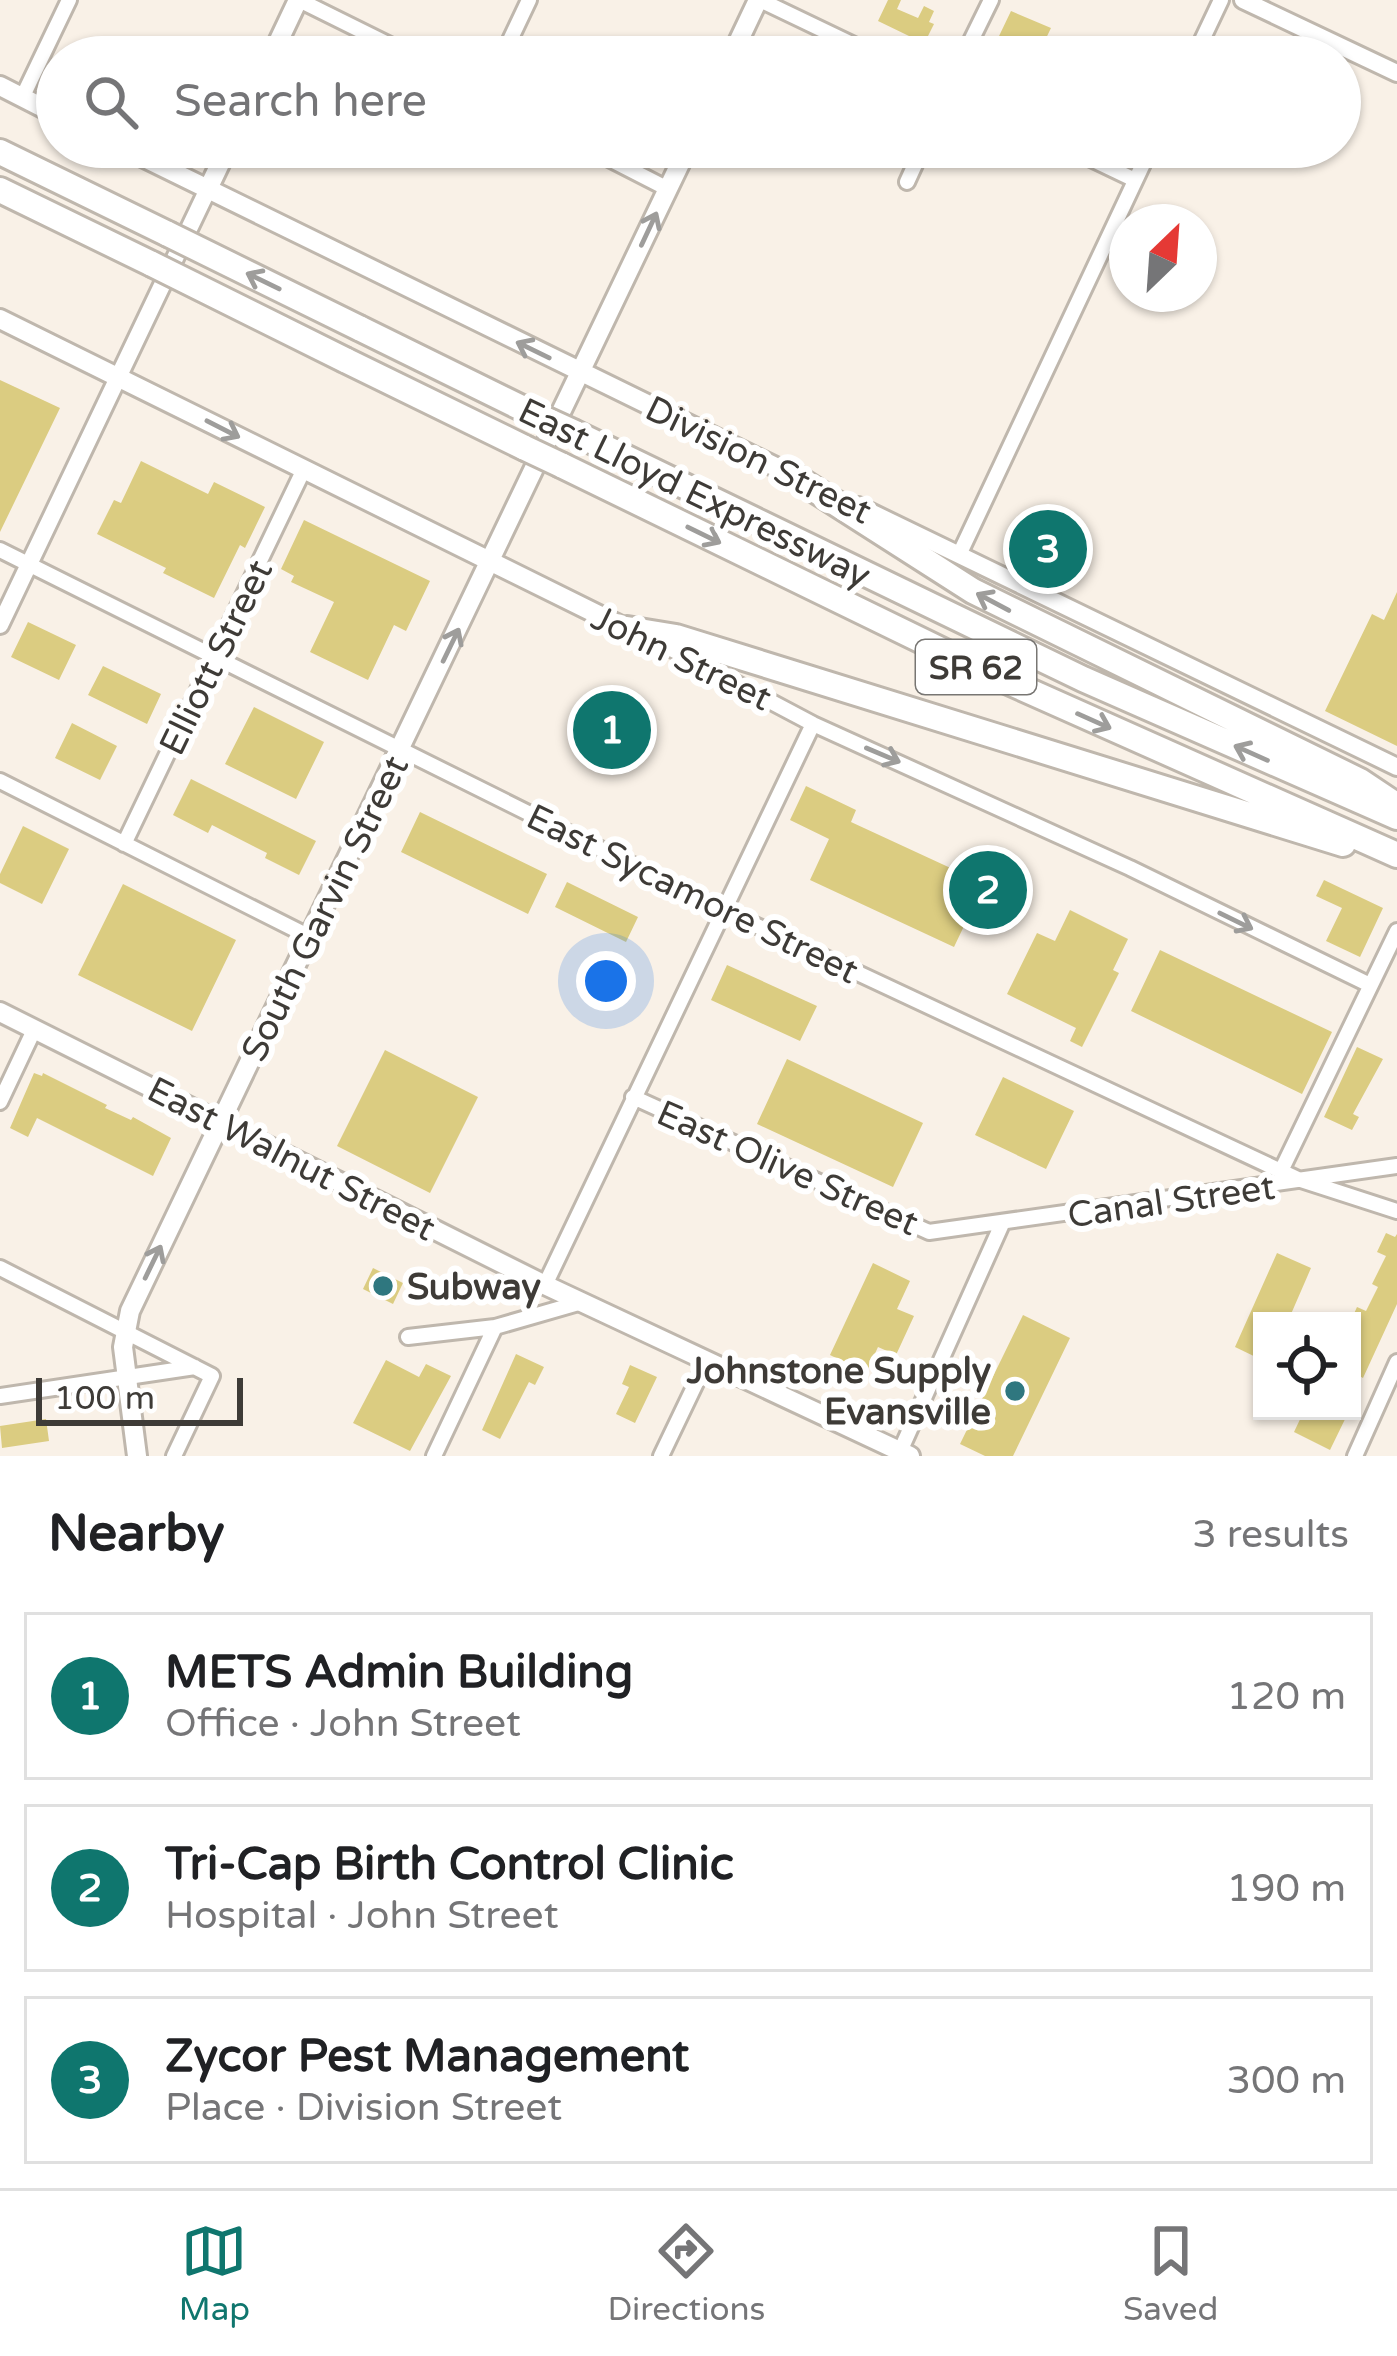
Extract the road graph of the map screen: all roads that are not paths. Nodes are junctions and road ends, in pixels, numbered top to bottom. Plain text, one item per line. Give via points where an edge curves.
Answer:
1 (69, 0) edge
2 (298, 0) edge
3 (529, 0) edge
4 (759, 0) edge
5 (991, 0) edge
6 (1221, 0) edge
7 (1243, 0) edge
8 (52, 36) edge
9 (281, 36) edge
10 (371, 36) edge
11 (512, 36) edge
12 (741, 36) edge
13 (835, 36) edge
14 (973, 36) edge
15 (1204, 36) edge
16 (1319, 36) edge
17 (1361, 56) edge
18 (36, 69) edge
19 (1397, 73) edge
20 (0, 86) edge
21 (22, 98) junction
22 (36, 105) edge
23 (0, 152) edge
24 (165, 168) edge
25 (218, 168) edge
26 (627, 168) edge
27 (678, 168) edge
28 (913, 168) edge
29 (1110, 168) edge
30 (1140, 168) edge
31 (1135, 180) junction
32 (907, 182) dead end
33 (208, 189) junction
34 (668, 189) junction
35 (0, 190) edge
36 (0, 208) edge
37 (141, 259) junction
38 (0, 319) edge
39 (581, 373) junction
40 (119, 376) junction
41 (304, 469) junction
42 (790, 474) junction
43 (0, 550) edge
44 (959, 555) junction
45 (490, 562) junction
46 (29, 564) junction
47 (0, 625) edge
48 (628, 629) junction
49 (213, 658) junction
50 (813, 724) junction
51 (400, 750) junction
52 (1397, 767) edge
53 (0, 781) edge
54 (1397, 806) edge
55 (1397, 817) edge
56 (124, 844) junction
57 (1397, 856) edge
58 (723, 910) junction
59 (1397, 931) edge
60 (310, 938) junction
61 (1370, 985) junction
62 (0, 1012) edge
63 (34, 1030) junction
64 (633, 1097) junction
65 (0, 1102) edge
66 (220, 1123) junction
67 (1397, 1166) edge
68 (1281, 1171) junction
69 (1305, 1181) junction
70 (1397, 1211) edge
71 (1002, 1224) junction
72 (944, 1230) joint
73 (0, 1268) edge
74 (545, 1285) junction
75 (582, 1301) junction
76 (495, 1327) junction
77 (125, 1330) junction
78 (408, 1337) dead end
79 (707, 1360) junction
80 (1397, 1363) edge
81 (196, 1367) junction
82 (126, 1378) junction
83 (0, 1396) edge
84 (903, 1454) edge
85 (137, 1456) edge
86 (174, 1456) edge
87 (434, 1456) edge
88 (661, 1456) edge
89 (1355, 1456) edge

1 - 8 street
2 - 9 main road
2 - 10 street
3 - 11 street
4 - 12 main road
4 - 13 street
5 - 14 street
6 - 15 street
7 - 16 street
17 - 19 street
18 - 21 street
20 - 21 main road
21 - 22 main road
55 -> 23 highway, East Lloyd Expressway / SR 62, bridge via 1064,670
24 - 33 main road, Division Street
25 - 33 main road
26 - 34 street
27 - 34 main road, South Garvin Street
28 - 32 street
29 - 31 street
30 - 31 street
31 - 44 street
39 -> 33 main road, Division Street
33 - 40 street
39 -> 34 main road, South Garvin Street
35 - 37 highway, East Lloyd Expressway / SR 62
36 - 37 highway
37 -> 57 highway, East Lloyd Expressway / SR 62, bridge via 984,671
38 - 40 main road, John Street
39 - 42 main road, Division Street
39 - 45 main road, South Garvin Street
40 -> 41 main road, John Street
40 - 46 street
41 - 45 main road, John Street
41 - 49 street, Elliott Street
42 - 44 street, Division Street
54 -> 42 highway via 973,591
43 - 46 street, East Sycamore Street
44 - 52 street, Division Street
45 - 48 main road, John Street
51 -> 45 main road, South Garvin Street
46 - 47 street
46 - 49 street, East Sycamore Street
48 - 50 street, John Street
48 - 57 highway
49 - 51 street, East Sycamore Street
49 - 56 street, Elliott Street
50 - 58 street
50 -> 61 street, John Street
51 - 58 street, East Sycamore Street
51 - 60 main road, South Garvin Street
53 - 56 street
56 - 60 street
58 - 64 street
58 - 68 street, East Sycamore Street
59 - 61 street
60 - 66 main road, South Garvin Street
61 - 68 street
62 - 63 main road, East Walnut Street
63 - 65 street
63 - 66 main road, East Walnut Street
64 - 72 street, East Olive Street via 929,1232
64 - 74 street
66 - 74 main road, East Walnut Street
77 -> 66 main road, South Garvin Street
67 - 69 street, Canal Street
68 - 69 street, East Sycamore Street
69 - 70 street, East Sycamore Street
69 - 71 street, Canal Street
71 - 72 street, Canal Street
71 - 84 street
73 - 77 street
74 - 75 main road, East Walnut Street
75 - 76 street
75 - 79 main road, East Walnut Street
76 - 78 street
76 - 87 street
77 - 81 street
77 - 82 main road, South Garvin Street
79 - 84 main road, East Walnut Street
79 - 88 street
80 - 89 street
81 - 82 street
81 - 86 street via 212,1376
82 - 83 street
82 - 85 main road, South Garvin Street

